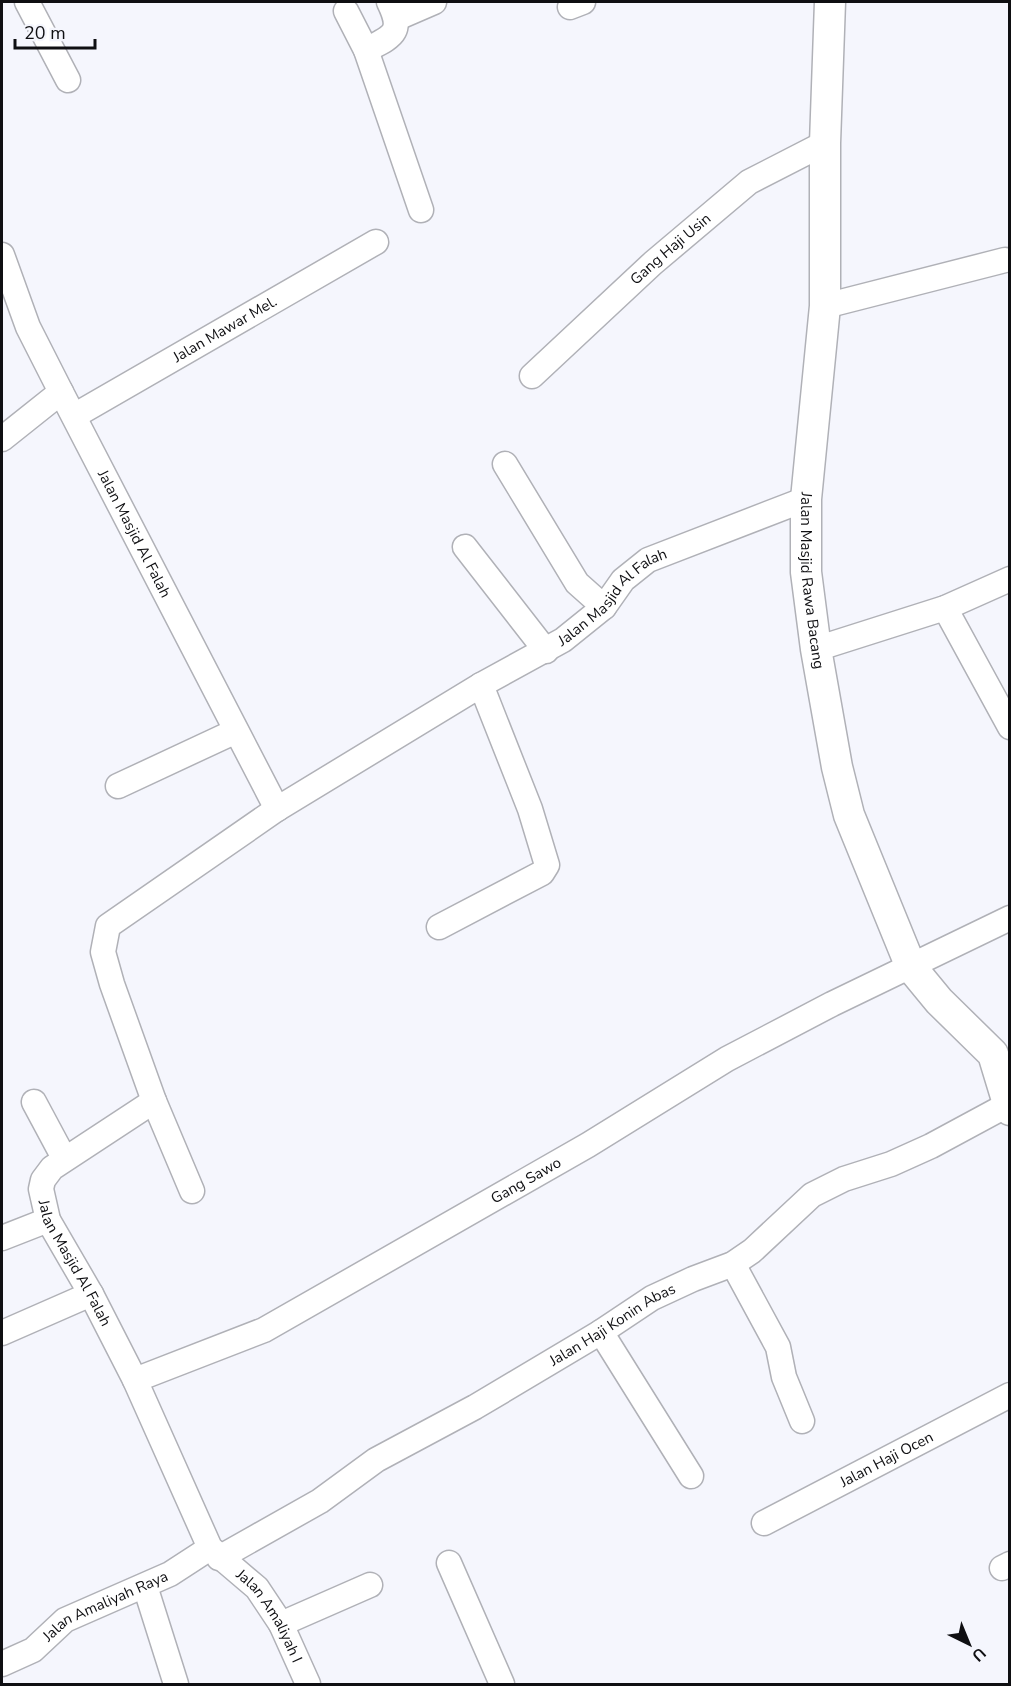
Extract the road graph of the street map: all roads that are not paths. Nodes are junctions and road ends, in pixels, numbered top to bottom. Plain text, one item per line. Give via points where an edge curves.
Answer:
1 (27, 2) edge
2 (434, 2) edge
3 (830, 2) edge
4 (393, 10) edge
5 (346, 11) dead end
6 (366, 50) junction
7 (68, 80) dead end
8 (825, 143) junction
9 (421, 210) dead end
10 (376, 242) dead end
11 (2, 255) edge
12 (1005, 260) dead end
13 (825, 306) junction
14 (532, 376) dead end
15 (61, 392) junction
16 (74, 417) junction
17 (2, 439) edge
18 (505, 464) dead end
19 (806, 499) junction
20 (465, 547) dead end
21 (1010, 579) edge
22 (604, 607) junction
23 (945, 608) junction
24 (816, 649) junction
25 (546, 651) junction
26 (481, 685) junction
27 (1010, 727) edge
28 (236, 731) junction
29 (118, 786) dead end
30 (277, 809) junction
31 (1010, 918) edge
32 (439, 927) dead end
33 (911, 967) junction
34 (154, 1101) junction
35 (34, 1102) dead end
36 (1008, 1108) edge
37 (64, 1158) junction
38 (192, 1191) dead end
39 (48, 1220) junction
40 (2, 1238) edge
41 (733, 1264) junction
42 (91, 1294) junction
43 (601, 1332) junction
44 (2, 1333) edge
45 (135, 1380) junction
46 (1010, 1395) edge
47 (802, 1421) dead end
48 (691, 1476) dead end
49 (764, 1523) dead end
50 (214, 1553) junction
51 (449, 1563) dead end
52 (370, 1585) dead end
53 (145, 1586) junction
54 (281, 1624) junction
55 (2, 1664) edge
56 (176, 1684) edge
57 (308, 1684) edge
58 (502, 1684) edge

1 - 7 street
2 - 4 street
3 - 8 street, Jalan Masjid Rawa Bacang
4 - 6 street via 397,28 389,38
5 - 6 street
6 - 9 street
8 - 13 street, Jalan Masjid Rawa Bacang
8 - 14 street, Gang Haji Usin via 748,182 653,263
10 - 16 street, Jalan Mawar Mel.
11 - 15 street, Jalan Masjid Al Falah via 28,327
12 - 13 street
13 - 19 street, Jalan Masjid Rawa Bacang
15 - 16 street, Jalan Masjid Al Falah
15 - 17 street
16 - 28 street, Jalan Masjid Al Falah
18 - 22 street via 577,583
19 - 22 street, Jalan Masjid Al Falah via 648,560 623,580
19 - 24 street, Jalan Masjid Rawa Bacang via 806,572
20 - 25 street
21 - 23 street
22 - 25 street, Jalan Masjid Al Falah
23 - 24 street
23 - 27 street
24 - 33 street, Jalan Masjid Rawa Bacang via 849,815
25 - 26 street, Jalan Masjid Al Falah
26 - 30 street, Jalan Masjid Al Falah
26 - 32 street via 530,809 547,865 542,873
28 - 29 street
28 - 30 street, Jalan Masjid Al Falah
30 - 34 street, Jalan Masjid Al Falah via 108,926 104,952 112,984
31 - 33 street, Gang Sawo
33 - 36 street, Jalan Masjid Rawa Bacang via 993,1054
33 - 45 street, Gang Sawo via 727,1059 588,1145 264,1330
34 - 37 street, Jalan Masjid Al Falah
34 - 38 street
35 - 37 street
36 - 41 street, Jalan Haji Konin Abas via 891,1164 844,1179 812,1195
37 - 39 street, Jalan Masjid Al Falah via 43,1180 42,1204
39 - 40 street
39 - 42 street, Jalan Masjid Al Falah
41 - 43 street, Jalan Haji Konin Abas via 652,1298
41 - 47 street via 778,1347 784,1377
42 - 44 street
42 - 45 street, Jalan Masjid Al Falah
43 - 48 street
43 - 50 street, Jalan Haji Konin Abas via 376,1460 320,1501
45 - 50 street, Jalan Masjid Al Falah
46 - 49 street, Jalan Haji Ocen
50 - 53 street, Jalan Amaliyah Raya
50 - 54 street, Jalan Amaliyah I via 257,1588
51 - 58 street
52 - 54 street
53 - 55 street, Jalan Amaliyah Raya via 65,1620 33,1650
53 - 56 street
54 - 57 street, Jalan Amaliyah I

